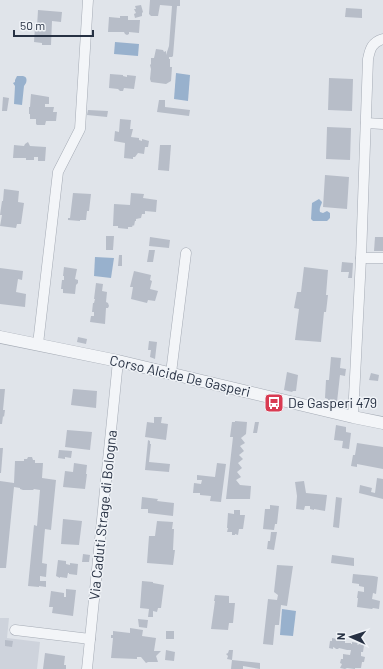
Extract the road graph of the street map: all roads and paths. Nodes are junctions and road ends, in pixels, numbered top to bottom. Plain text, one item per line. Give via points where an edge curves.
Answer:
1 (88, 0) edge
2 (383, 39) edge
3 (366, 123) junction
4 (383, 124) edge
5 (186, 253) dead end
6 (361, 258) junction
7 (383, 258) edge
8 (0, 337) edge
9 (38, 344) junction
10 (118, 361) junction
11 (171, 373) junction
12 (353, 417) junction
13 (383, 423) edge
14 (15, 630) dead end
15 (90, 638) junction
16 (87, 669) edge

1 - 9 street via 80,129 58,172
2 - 3 street via 374,43 368,59
3 - 4 street
3 - 6 street
5 - 11 street
6 - 7 street
6 - 12 street
8 - 9 street, Corso Alcide De Gasperi
9 - 10 street, Corso Alcide De Gasperi
10 - 11 street, Corso Alcide De Gasperi
10 - 15 street, Via Caduti Strage di Bologna
11 - 12 street, Corso Alcide De Gasperi
12 - 13 street, Corso Alcide De Gasperi
14 - 15 street
15 - 16 street, Via Caduti Strage di Bologna

